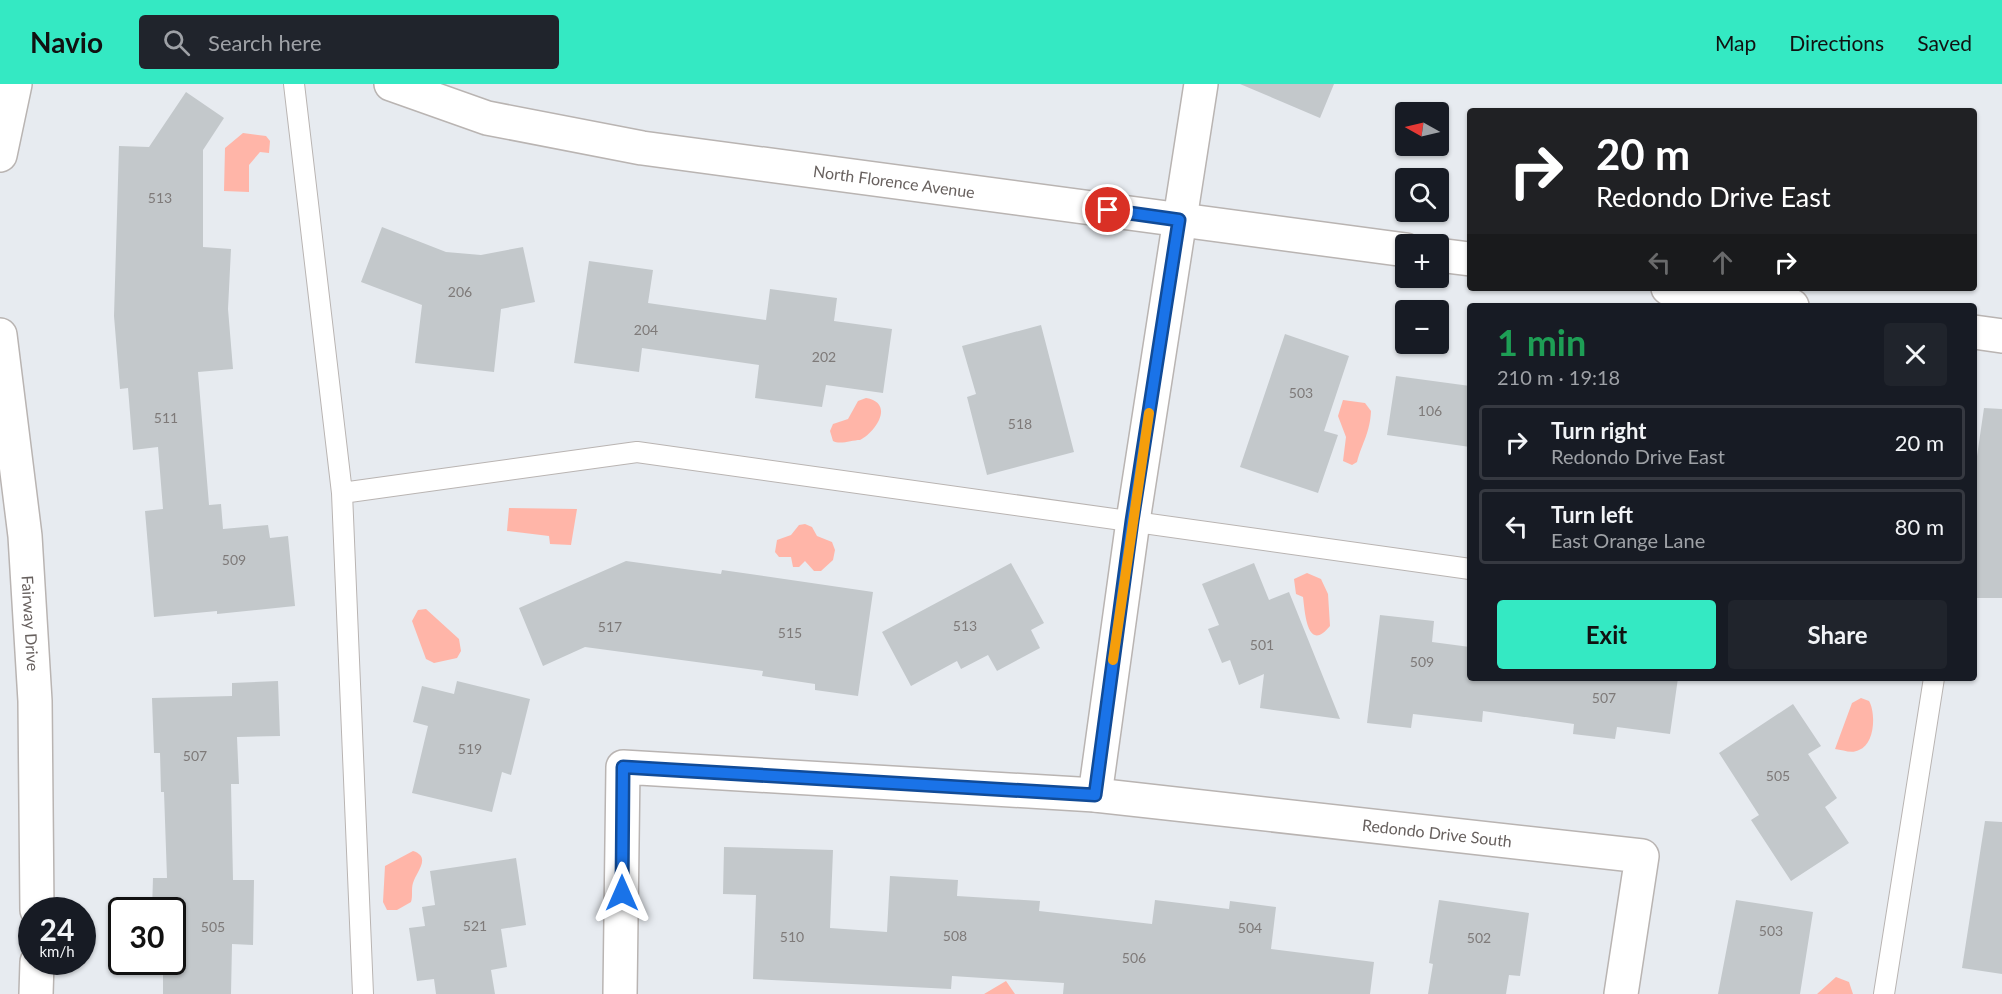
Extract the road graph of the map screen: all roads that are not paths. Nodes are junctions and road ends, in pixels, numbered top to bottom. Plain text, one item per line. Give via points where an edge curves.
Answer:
1 (15, 84) edge
2 (294, 84) edge
3 (390, 84) edge
4 (1201, 84) edge
5 (0, 155) edge
6 (1179, 220) junction
7 (1395, 249) edge
8 (1449, 256) edge
9 (1467, 259) edge
10 (1689, 291) edge
11 (1771, 303) edge
12 (1977, 332) edge
13 (0, 335) edge
14 (2002, 336) edge
15 (342, 493) junction
16 (1132, 521) junction
17 (1467, 568) edge
18 (1934, 681) edge
19 (1095, 795) junction
20 (38, 897) edge
21 (37, 975) edge
22 (36, 994) edge
23 (363, 994) edge
24 (620, 994) edge
25 (1620, 994) edge
26 (1884, 994) edge

1 - 5 street
2 - 15 lane
3 - 6 street, North Florence Avenue via 487,117 608,142
4 - 6 street
6 - 7 street, North Florence Avenue
6 - 16 street
8 - 9 street
10 - 11 street
12 - 14 street
13 - 20 street, Fairway Drive via 25,536 35,701
15 - 16 lane via 637,452
15 - 23 lane
16 - 17 lane
16 - 19 street
18 - 26 lane
19 - 24 street via 623,767
19 - 25 street, Redondo Drive South via 1642,856
21 - 22 street

